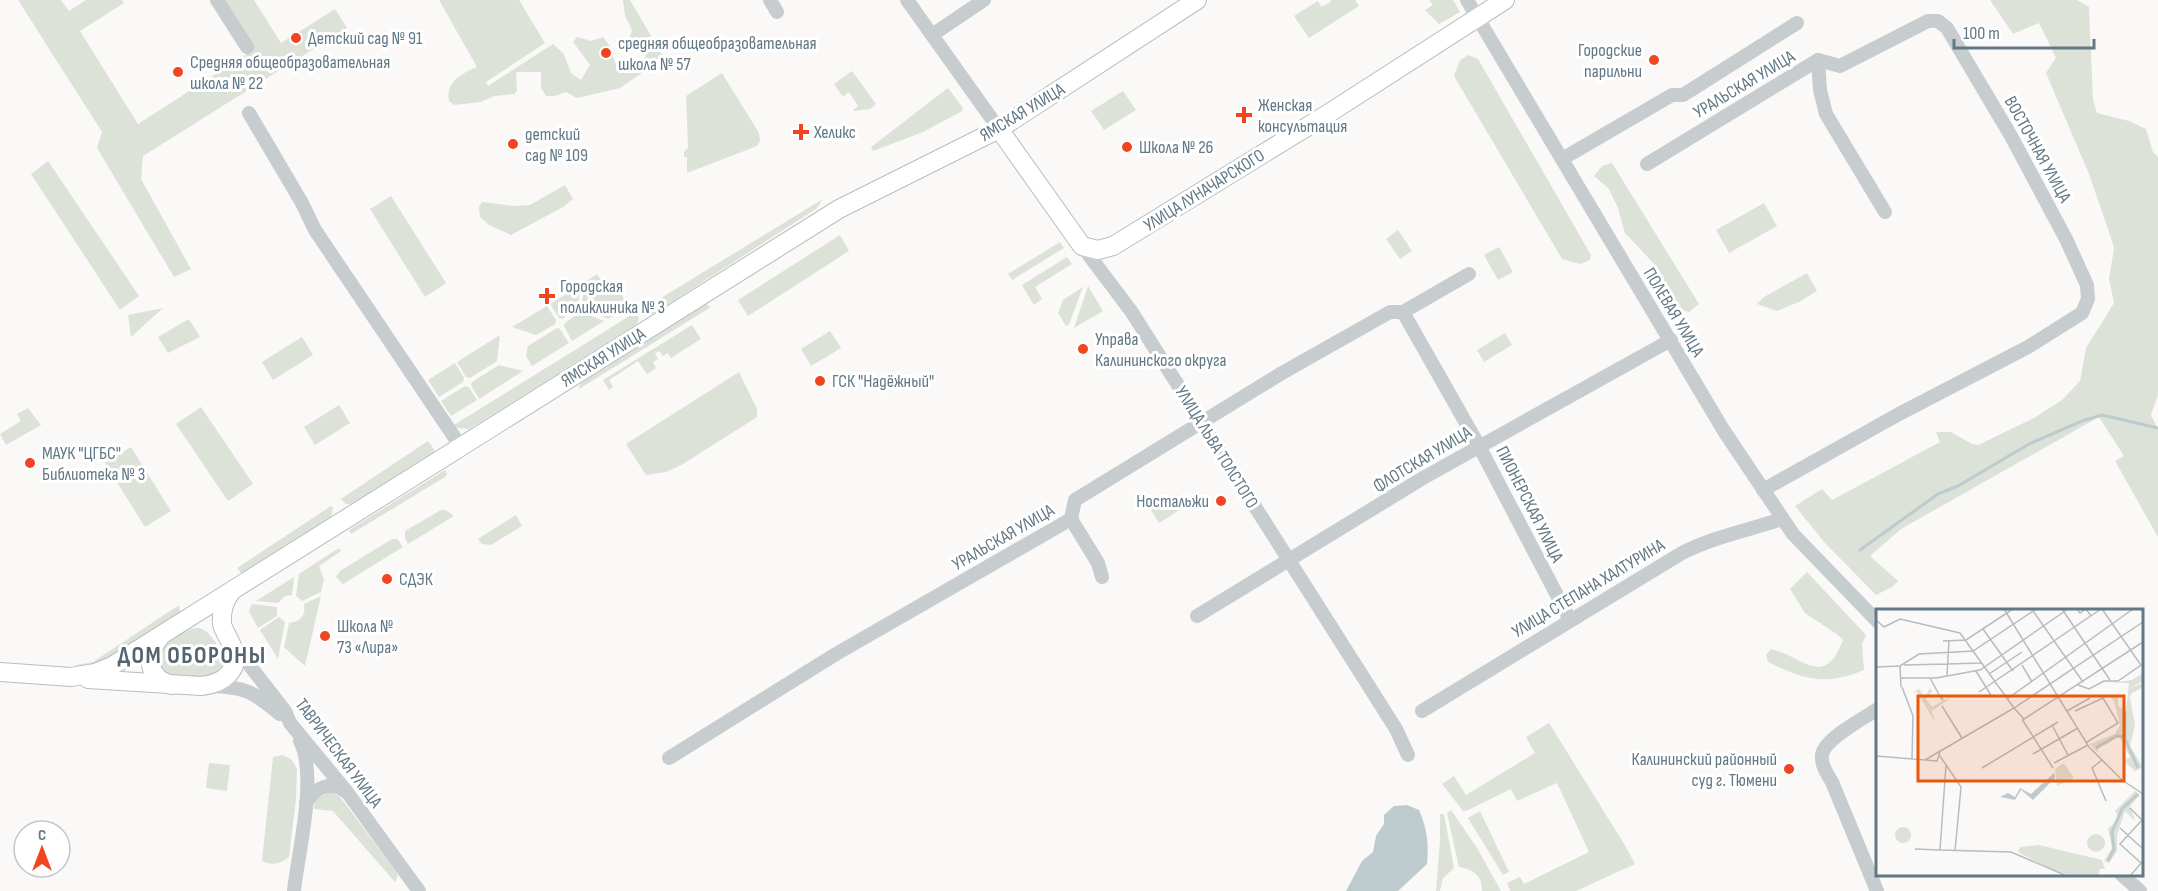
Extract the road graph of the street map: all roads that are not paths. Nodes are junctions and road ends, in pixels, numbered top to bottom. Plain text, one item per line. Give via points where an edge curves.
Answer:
1 (217, 0) edge
2 (907, 0) edge
3 (984, 0) edge
4 (1197, 0) edge
5 (1467, 0) edge
6 (1505, 0) edge
7 (1478, 18) junction
8 (1928, 21) joint
9 (1797, 23) dead end
10 (932, 35) junction
11 (247, 47) dead end
12 (1818, 60) junction
13 (249, 113) dead end
14 (999, 129) junction
15 (1562, 159) junction
16 (1647, 164) dead end
17 (1885, 212) dead end
18 (1082, 246) junction
19 (1469, 274) dead end
20 (1403, 312) junction
21 (1671, 340) junction
22 (1202, 423) junction
23 (1479, 446) junction
24 (461, 447) junction
25 (1763, 490) junction
26 (1071, 519) junction
27 (1782, 519) junction
28 (1289, 561) junction
29 (1102, 577) dead end
30 (232, 591) junction
31 (1197, 616) dead end
32 (1874, 618) edge
33 (1570, 620) junction
34 (181, 624) junction
35 (164, 633) junction
36 (228, 637) junction
37 (0, 672) edge
38 (71, 677) junction
39 (174, 686) junction
40 (201, 686) junction
41 (1876, 710) edge
42 (1422, 711) dead end
43 (290, 723) junction
44 (1408, 755) dead end
45 (669, 758) dead end
46 (347, 792) junction
47 (306, 803) junction
48 (2123, 876) edge
49 (294, 891) edge
50 (419, 891) edge
51 (1877, 891) edge
52 (2140, 891) edge

1 - 11 street
2 - 10 street, УЛИЦА ЛЬВА ТОЛСТОГО
3 - 10 street
4 - 14 main road, ЯМСКАЯ УЛИЦА
5 - 7 street, ПОЛЕВАЯ УЛИЦА
6 - 7 main road, УЛИЦА ЛУНАЧАРСКОГО
7 - 15 street, ПОЛЕВАЯ УЛИЦА
7 - 18 main road, УЛИЦА ЛУНАЧАРСКОГО via 1113,246 1098,250
8 - 12 street, УРАЛЬСКАЯ УЛИЦА via 1840,66
8 - 25 street, ВОСТОЧНАЯ УЛИЦА via 1938,21 1947,28 2012,136 2067,239 2087,285 2088,300 2082,313 2028,347
9 - 15 street, УРАЛЬСКАЯ УЛИЦА via 1683,95 1672,95
10 - 14 street, УЛИЦА ЛЬВА ТОЛСТОГО
12 - 16 street, УРАЛЬСКАЯ УЛИЦА
12 - 17 street via 1826,114
13 - 24 street via 315,230
14 - 18 main road, УЛИЦА ЛЬВА ТОЛСТОГО
14 - 24 main road, ЯМСКАЯ УЛИЦА via 839,209
15 - 21 street, ПОЛЕВАЯ УЛИЦА
18 - 22 street, УЛИЦА ЛЬВА ТОЛСТОГО via 1131,312
19 - 20 street, УРАЛЬСКАЯ УЛИЦА
20 - 22 street, УРАЛЬСКАЯ УЛИЦА via 1390,312
20 - 23 street, ПИОНЕРСКАЯ УЛИЦА
21 - 23 street, ФЛОТСКАЯ УЛИЦА
21 - 25 street, ПОЛЕВАЯ УЛИЦА
22 - 26 street, УРАЛЬСКАЯ УЛИЦА via 1075,500
22 - 28 street, УЛИЦА ЛЬВА ТОЛСТОГО
23 - 28 street, ФЛОТСКАЯ УЛИЦА
23 - 33 street, ПИОНЕРСКАЯ УЛИЦА
24 - 30 main road, ЯМСКАЯ УЛИЦА
25 - 27 street, ПОЛЕВАЯ УЛИЦА
26 - 29 street via 1098,563
26 - 45 street, УРАЛЬСКАЯ УЛИЦА via 836,654
27 - 32 street, ПОЛЕВАЯ УЛИЦА
27 - 33 street, УЛИЦА СТЕПАНА ХАЛТУРИНА via 1682,552
28 - 31 street, ФЛОТСКАЯ УЛИЦА
28 - 44 street, УЛИЦА ЛЬВА ТОЛСТОГО via 1396,729
30 - 34 main road, ЯМСКАЯ УЛИЦА
30 - 36 main road via 222,613
33 - 42 street, УЛИЦА СТЕПАНА ХАЛТУРИНА
34 - 35 main road, ЯМСКАЯ УЛИЦА
34 - 36 main road via 207,621
35 - 38 main road, ЯМСКАЯ УЛИЦА via 112,666 95,674
35 - 39 main road via 153,647 150,663 158,679
36 - 40 main road via 234,654 232,669 223,681
36 - 43 street, ТАВРИЧЕСКАЯ УЛИЦА
37 - 38 main road, ЯМСКАЯ УЛИЦА
38 - 39 main road
39 - 40 main road
40 - 43 street via 237,687 251,692
41 - 51 street via 1834,738 1824,748 1822,757
43 - 46 street, ТАВРИЧЕСКАЯ УЛИЦА
43 - 47 street via 303,747
46 - 47 street via 329,785 311,794
46 - 50 street, ТАВРИЧЕСКАЯ УЛИЦА
47 - 49 street
48 - 52 street

